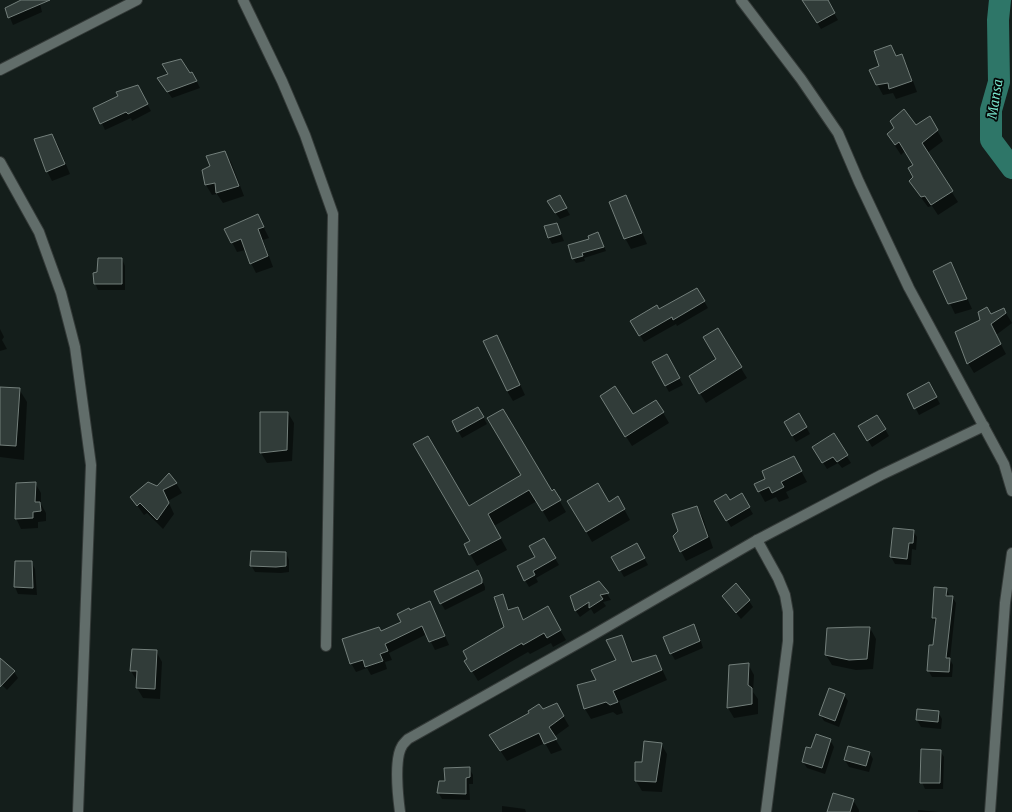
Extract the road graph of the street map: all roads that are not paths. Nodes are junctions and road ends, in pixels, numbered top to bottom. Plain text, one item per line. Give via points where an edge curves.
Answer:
1 (137, 0) edge
2 (243, 0) edge
3 (741, 0) edge
4 (0, 70) edge
5 (0, 162) edge
6 (984, 426) junction
7 (1012, 491) edge
8 (757, 540) junction
9 (1012, 553) edge
10 (326, 646) dead end
11 (78, 812) edge
12 (400, 812) edge
13 (766, 812) edge
14 (990, 812) edge

1 - 4 street
2 - 10 street via 305,135 333,214
3 - 6 street via 838,133 909,288
5 - 11 street via 39,232 61,293 75,347 91,465
6 - 7 street via 1004,464
6 - 8 street via 881,475
8 - 12 street via 408,739 399,752 397,786
8 - 13 street via 778,578 788,612 788,641
9 - 14 street via 1005,603

